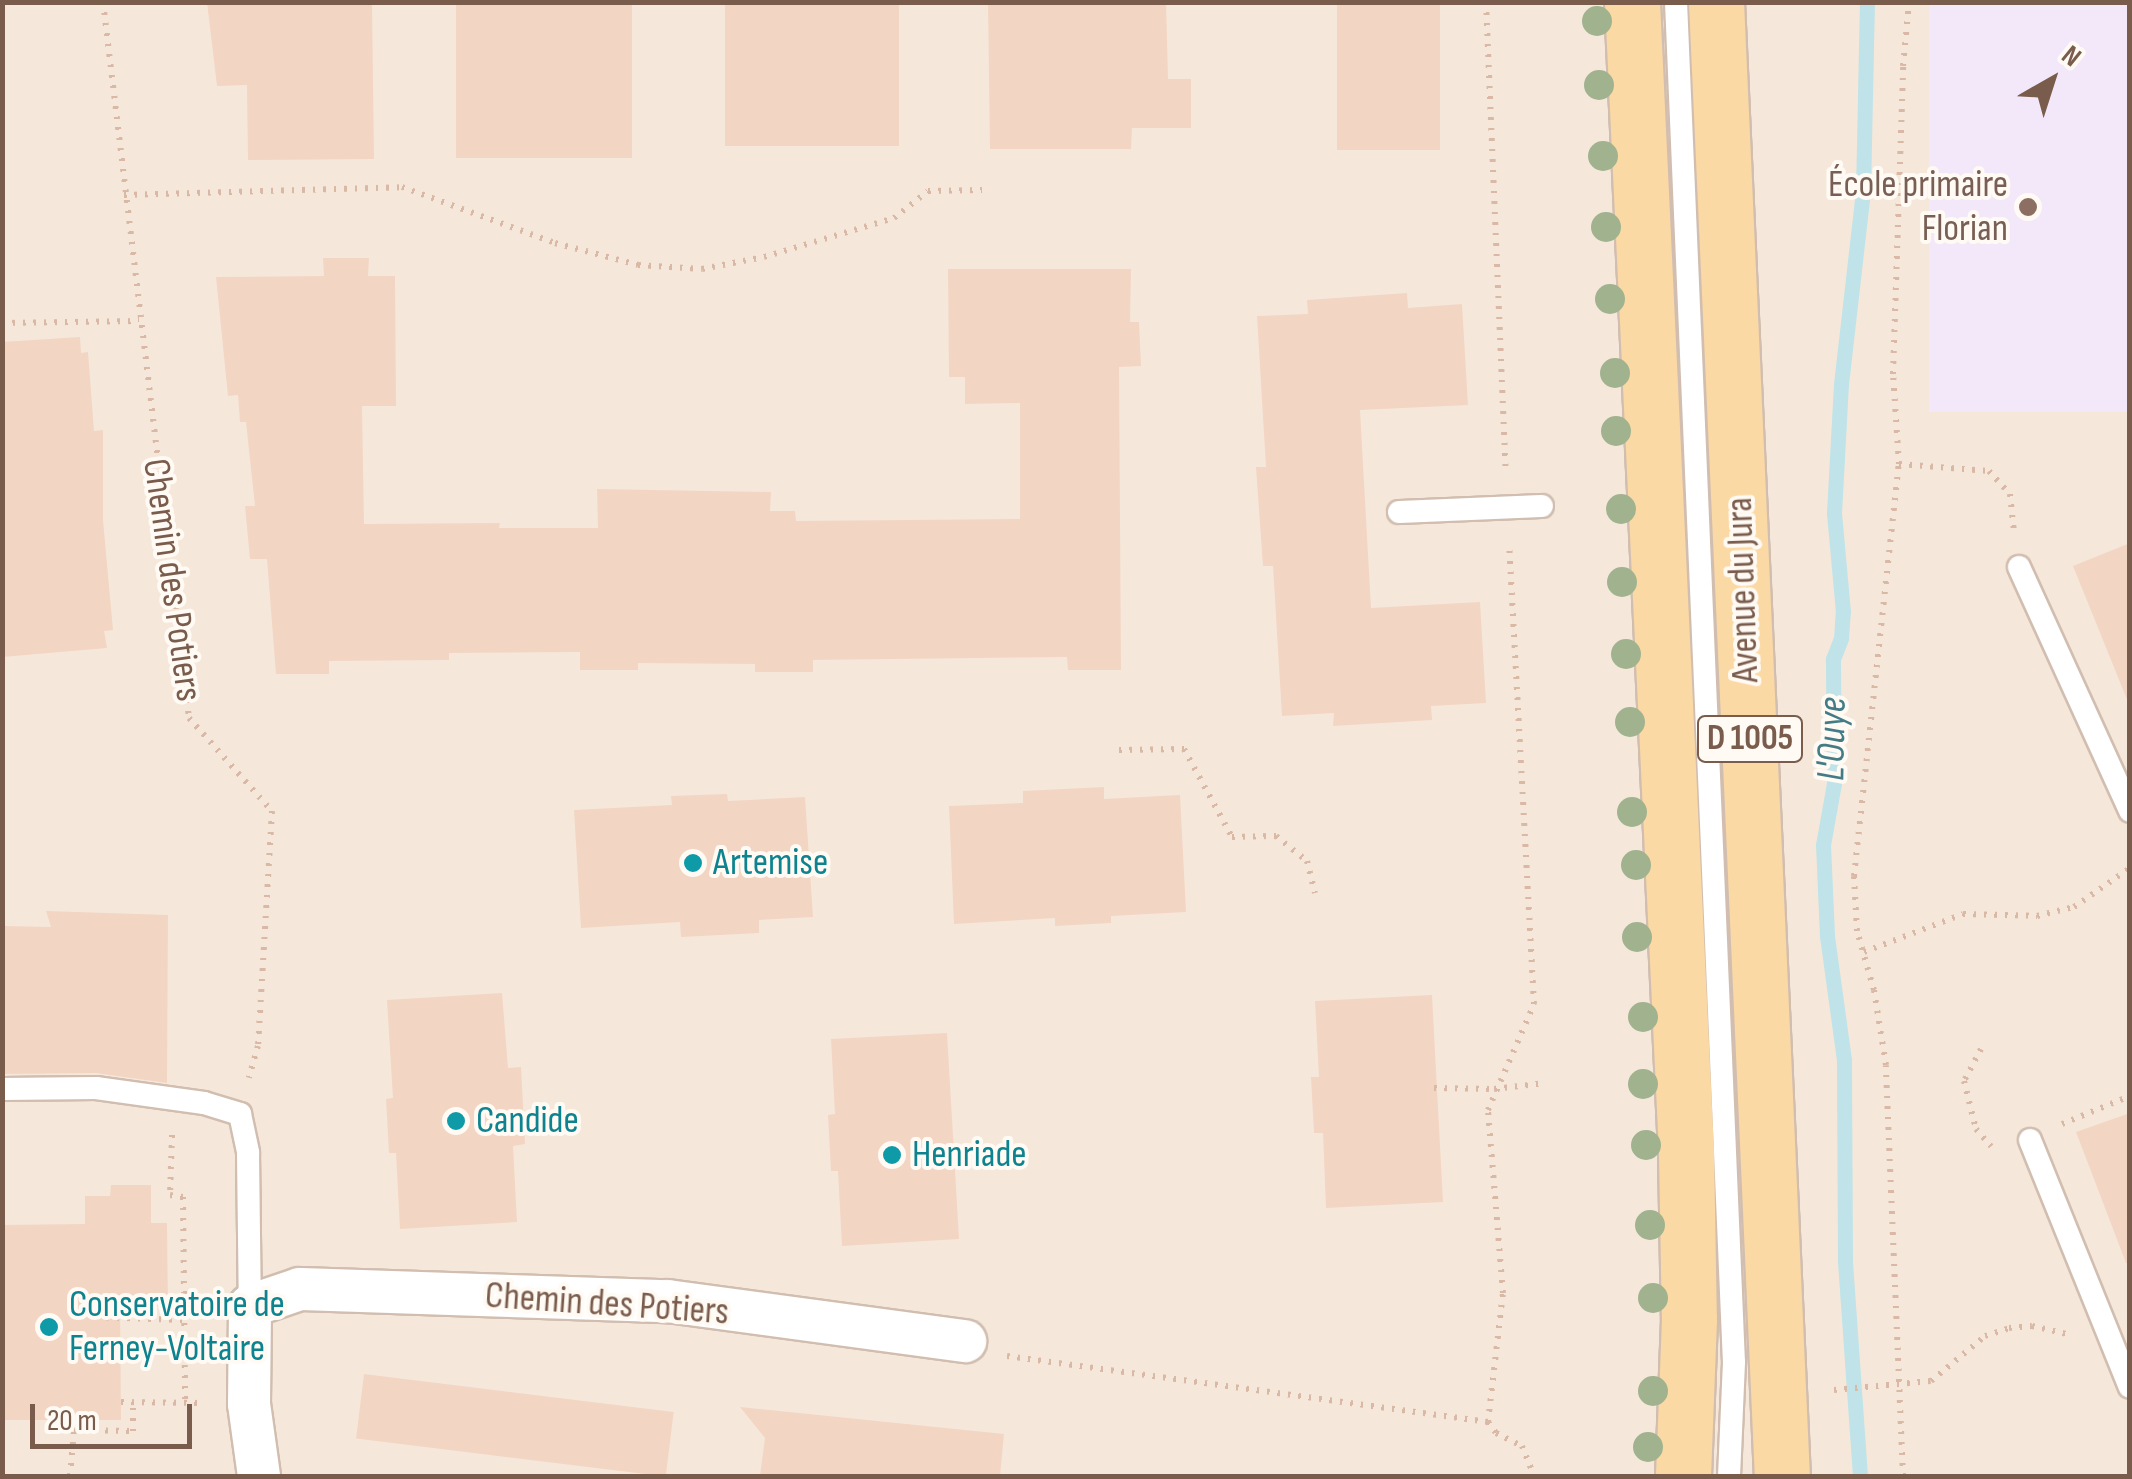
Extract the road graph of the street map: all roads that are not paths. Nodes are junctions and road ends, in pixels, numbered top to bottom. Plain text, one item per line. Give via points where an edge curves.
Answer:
1 (1632, 2) edge
2 (1676, 2) edge
3 (1716, 2) edge
4 (1542, 506) dead end
5 (1398, 512) dead end
6 (2019, 567) road end
7 (2130, 811) edge
8 (2, 1089) edge
9 (2030, 1140) dead end
10 (250, 1306) junction
11 (965, 1341) road end
12 (2130, 1387) edge
13 (259, 1476) edge
14 (1683, 1476) edge
15 (1729, 1476) edge
16 (1782, 1476) edge

1 - 14 main road, D 1005 via 1686,1153 1690,1319
2 - 15 lane via 1734,1362
3 - 16 main road, Avenue du Jura / D 1005
4 - 5 lane
6 - 7 lane
8 - 10 lane via 96,1088 240,1114 248,1152
9 - 12 lane
10 - 11 street, Chemin des Potiers via 300,1290 668,1301
10 - 13 street via 249,1404

